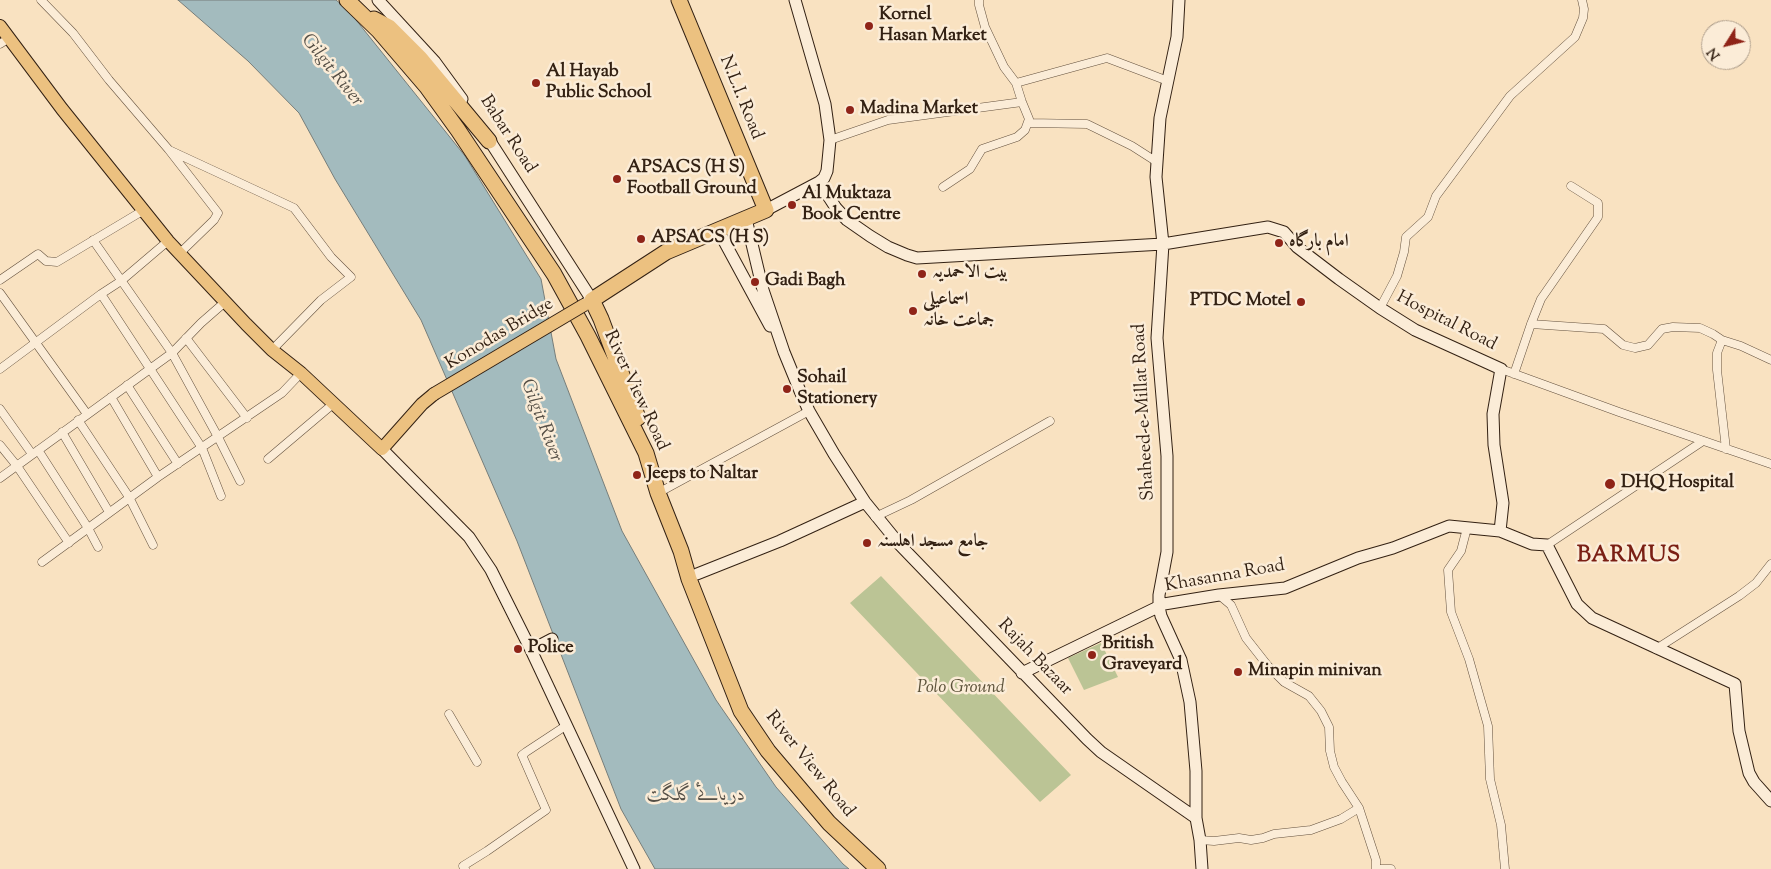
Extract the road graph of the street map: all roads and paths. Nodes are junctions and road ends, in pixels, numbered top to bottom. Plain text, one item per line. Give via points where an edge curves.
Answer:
1 (41, 0) edge
2 (347, 0) edge
3 (378, 0) edge
4 (679, 0) edge
5 (794, 0) edge
6 (979, 0) edge
7 (1179, 0) edge
8 (1582, 0) edge
9 (361, 13) junction
10 (0, 26) edge
11 (4, 41) edge
12 (1168, 81) junction
13 (1016, 83) junction
14 (1022, 102) junction
15 (1028, 123) junction
16 (830, 140) junction
17 (489, 141) junction
18 (169, 150) junction
19 (1157, 162) junction
20 (819, 182) junction
21 (1571, 186) dead end
22 (943, 187) dead end
23 (144, 210) junction
24 (766, 210) junction
25 (746, 219) junction
26 (718, 230) junction
27 (93, 240) junction
28 (168, 241) junction
29 (1163, 244) junction
30 (180, 253) junction
31 (0, 280) edge
32 (121, 281) junction
33 (758, 292) junction
34 (0, 293) edge
35 (101, 294) junction
36 (225, 302) junction
37 (588, 302) junction
38 (1380, 308) junction
39 (1530, 324) junction
40 (186, 338) junction
41 (1722, 340) junction
42 (36, 342) junction
43 (272, 350) junction
44 (172, 353) junction
45 (1771, 360) edge
46 (150, 368) junction
47 (0, 369) edge
48 (1501, 369) junction
49 (301, 373) junction
50 (1514, 374) junction
51 (127, 385) junction
52 (111, 397) junction
53 (334, 404) junction
54 (0, 409) edge
55 (809, 411) junction
56 (87, 414) junction
57 (247, 418) junction
58 (78, 420) junction
59 (1050, 421) dead end
60 (62, 432) junction
61 (218, 437) junction
62 (1703, 441) junction
63 (0, 445) edge
64 (202, 448) junction
65 (382, 449) junction
66 (1726, 449) junction
67 (35, 452) junction
68 (646, 453) junction
69 (268, 459) dead end
70 (178, 464) junction
71 (1771, 464) edge
72 (17, 466) junction
73 (158, 477) junction
74 (0, 478) edge
75 (240, 482) dead end
76 (658, 493) junction
77 (220, 496) dead end
78 (129, 497) junction
79 (865, 502) junction
80 (109, 512) junction
81 (875, 516) junction
82 (88, 528) junction
83 (1467, 528) junction
84 (1500, 531) junction
85 (69, 543) junction
86 (153, 545) dead end
87 (1547, 545) junction
88 (98, 547) dead end
89 (42, 562) dead end
90 (1771, 564) edge
91 (697, 574) dead end
92 (1219, 595) junction
93 (1159, 607) junction
94 (552, 638) dead end
95 (1656, 649) junction
96 (531, 650) junction
97 (1022, 673) junction
98 (449, 714) dead end
99 (567, 725) junction
100 (477, 762) dead end
101 (1771, 801) edge
102 (1360, 808) junction
103 (1196, 818) junction
104 (1200, 840) junction
105 (465, 869) edge
106 (634, 869) edge
107 (878, 869) edge
108 (1202, 869) edge
109 (1376, 869) edge
110 (1391, 869) edge
111 (1505, 869) edge

1 - 18 street via 73,33
2 - 9 highway, River View Road
3 - 17 main road, Babar Road via 435,62
4 - 24 highway, N.L.I. Road
5 - 16 main road via 826,104
6 - 13 street via 985,26 1004,67
7 - 12 main road, Shaheed-e-Millat Road via 1177,37
8 - 38 street via 1583,18 1575,37 1510,96 1436,196 1428,217 1406,237 1397,276
9 - 17 highway via 401,37
9 - 68 highway, River View Road via 427,87 554,274
10 - 11 main road
11 - 23 main road
12 - 13 street via 1107,58
12 - 19 main road, Shaheed-e-Millat Road via 1160,118
13 - 14 street
14 - 15 street
14 - 16 street via 888,120
15 - 19 street via 1087,124
15 - 22 street via 1018,137 982,149 970,169
16 - 20 main road via 827,171
17 - 37 main road, Babar Road
18 - 30 street via 218,213
18 - 43 street via 294,208 331,257 351,277 321,300
19 - 29 main road, Shaheed-e-Millat Road
20 - 24 main road
20 - 29 main road, Hospital Road via 847,220 888,247 918,258
21 - 39 street via 1598,203 1598,217 1541,299
23 - 27 street
23 - 28 main road
24 - 25 highway
25 - 26 highway
25 - 33 main road
26 - 33 main road
26 - 37 highway via 652,259
27 - 31 street via 57,262 46,261 38,254
27 - 32 street
28 - 30 main road
28 - 32 street
29 - 38 main road, Hospital Road via 1268,227 1284,232 1297,247
29 - 93 main road, Shaheed-e-Millat Road via 1157,338 1167,456 1167,552
30 - 36 main road
32 - 35 street
32 - 44 street
33 - 55 main road, Rajah Bazaar
34 - 42 street
35 - 42 street
35 - 46 street
36 - 40 street
36 - 43 main road
37 - 65 main road, Konodas Bridge, bridge via 434,394
37 - 68 highway via 601,319 644,434
38 - 48 main road, Hospital Road via 1415,330
39 - 41 street via 1604,329 1622,345 1635,348 1648,345 1662,329 1672,327 1700,328
39 - 50 street
40 - 44 street
40 - 57 street
41 - 45 street
41 - 66 street via 1717,370
42 - 47 street
42 - 56 street
43 - 49 main road
44 - 46 street
44 - 61 street
46 - 51 street
46 - 64 street
48 - 50 street
48 - 84 main road via 1493,414 1503,503
49 - 53 main road
49 - 57 street via 282,394
50 - 62 street
51 - 52 street
51 - 70 street
52 - 56 street
52 - 73 street
53 - 65 main road
53 - 69 street
54 - 67 street
55 - 76 street
55 - 79 main road, Rajah Bazaar
56 - 58 street
57 - 61 street
58 - 60 street
58 - 78 street
59 - 81 street via 911,500
60 - 67 street
60 - 80 street
61 - 64 street
61 - 75 street
62 - 66 street
62 - 87 street
63 - 72 street
64 - 70 street
64 - 77 street
65 - 96 main road via 469,537 491,570
66 - 71 street
67 - 72 street
67 - 82 street
68 - 76 highway, River View Road
70 - 73 street
72 - 74 street
72 - 85 street
73 - 78 street
76 - 107 highway, River View Road via 741,711 768,750 829,823
78 - 80 street
78 - 86 street
79 - 81 main road, Rajah Bazaar
79 - 91 main road
80 - 82 street
81 - 97 main road, Rajah Bazaar
82 - 85 street
82 - 88 street
83 - 84 main road, Khasanna Road
83 - 92 main road, Khasanna Road via 1449,526 1285,588
83 - 111 street via 1461,551 1448,570 1451,612 1470,659 1488,726 1490,779 1501,825
84 - 87 main road, Khasanna Road via 1532,544
85 - 89 street
87 - 95 main road via 1577,604 1592,618
90 - 95 street via 1756,583 1739,596
92 - 93 main road, Khasanna Road
92 - 102 street via 1231,605 1246,638 1268,666 1284,682 1309,696 1321,711 1329,727 1334,767
93 - 97 main road, Khasanna Road
93 - 103 main road, Shaheed-e-Millat Road via 1181,660 1188,689 1196,771
94 - 96 main road
95 - 101 main road via 1735,684 1739,731 1749,773
96 - 99 main road
97 - 103 main road, Rajah Bazaar via 1102,752
98 - 100 street
99 - 105 street via 522,755 546,810 463,866
99 - 106 main road
102 - 104 street via 1311,830 1251,840
102 - 109 street
103 - 104 main road, Shaheed-e-Millat Road
104 - 108 main road, Shaheed-e-Millat Road
109 - 110 street

